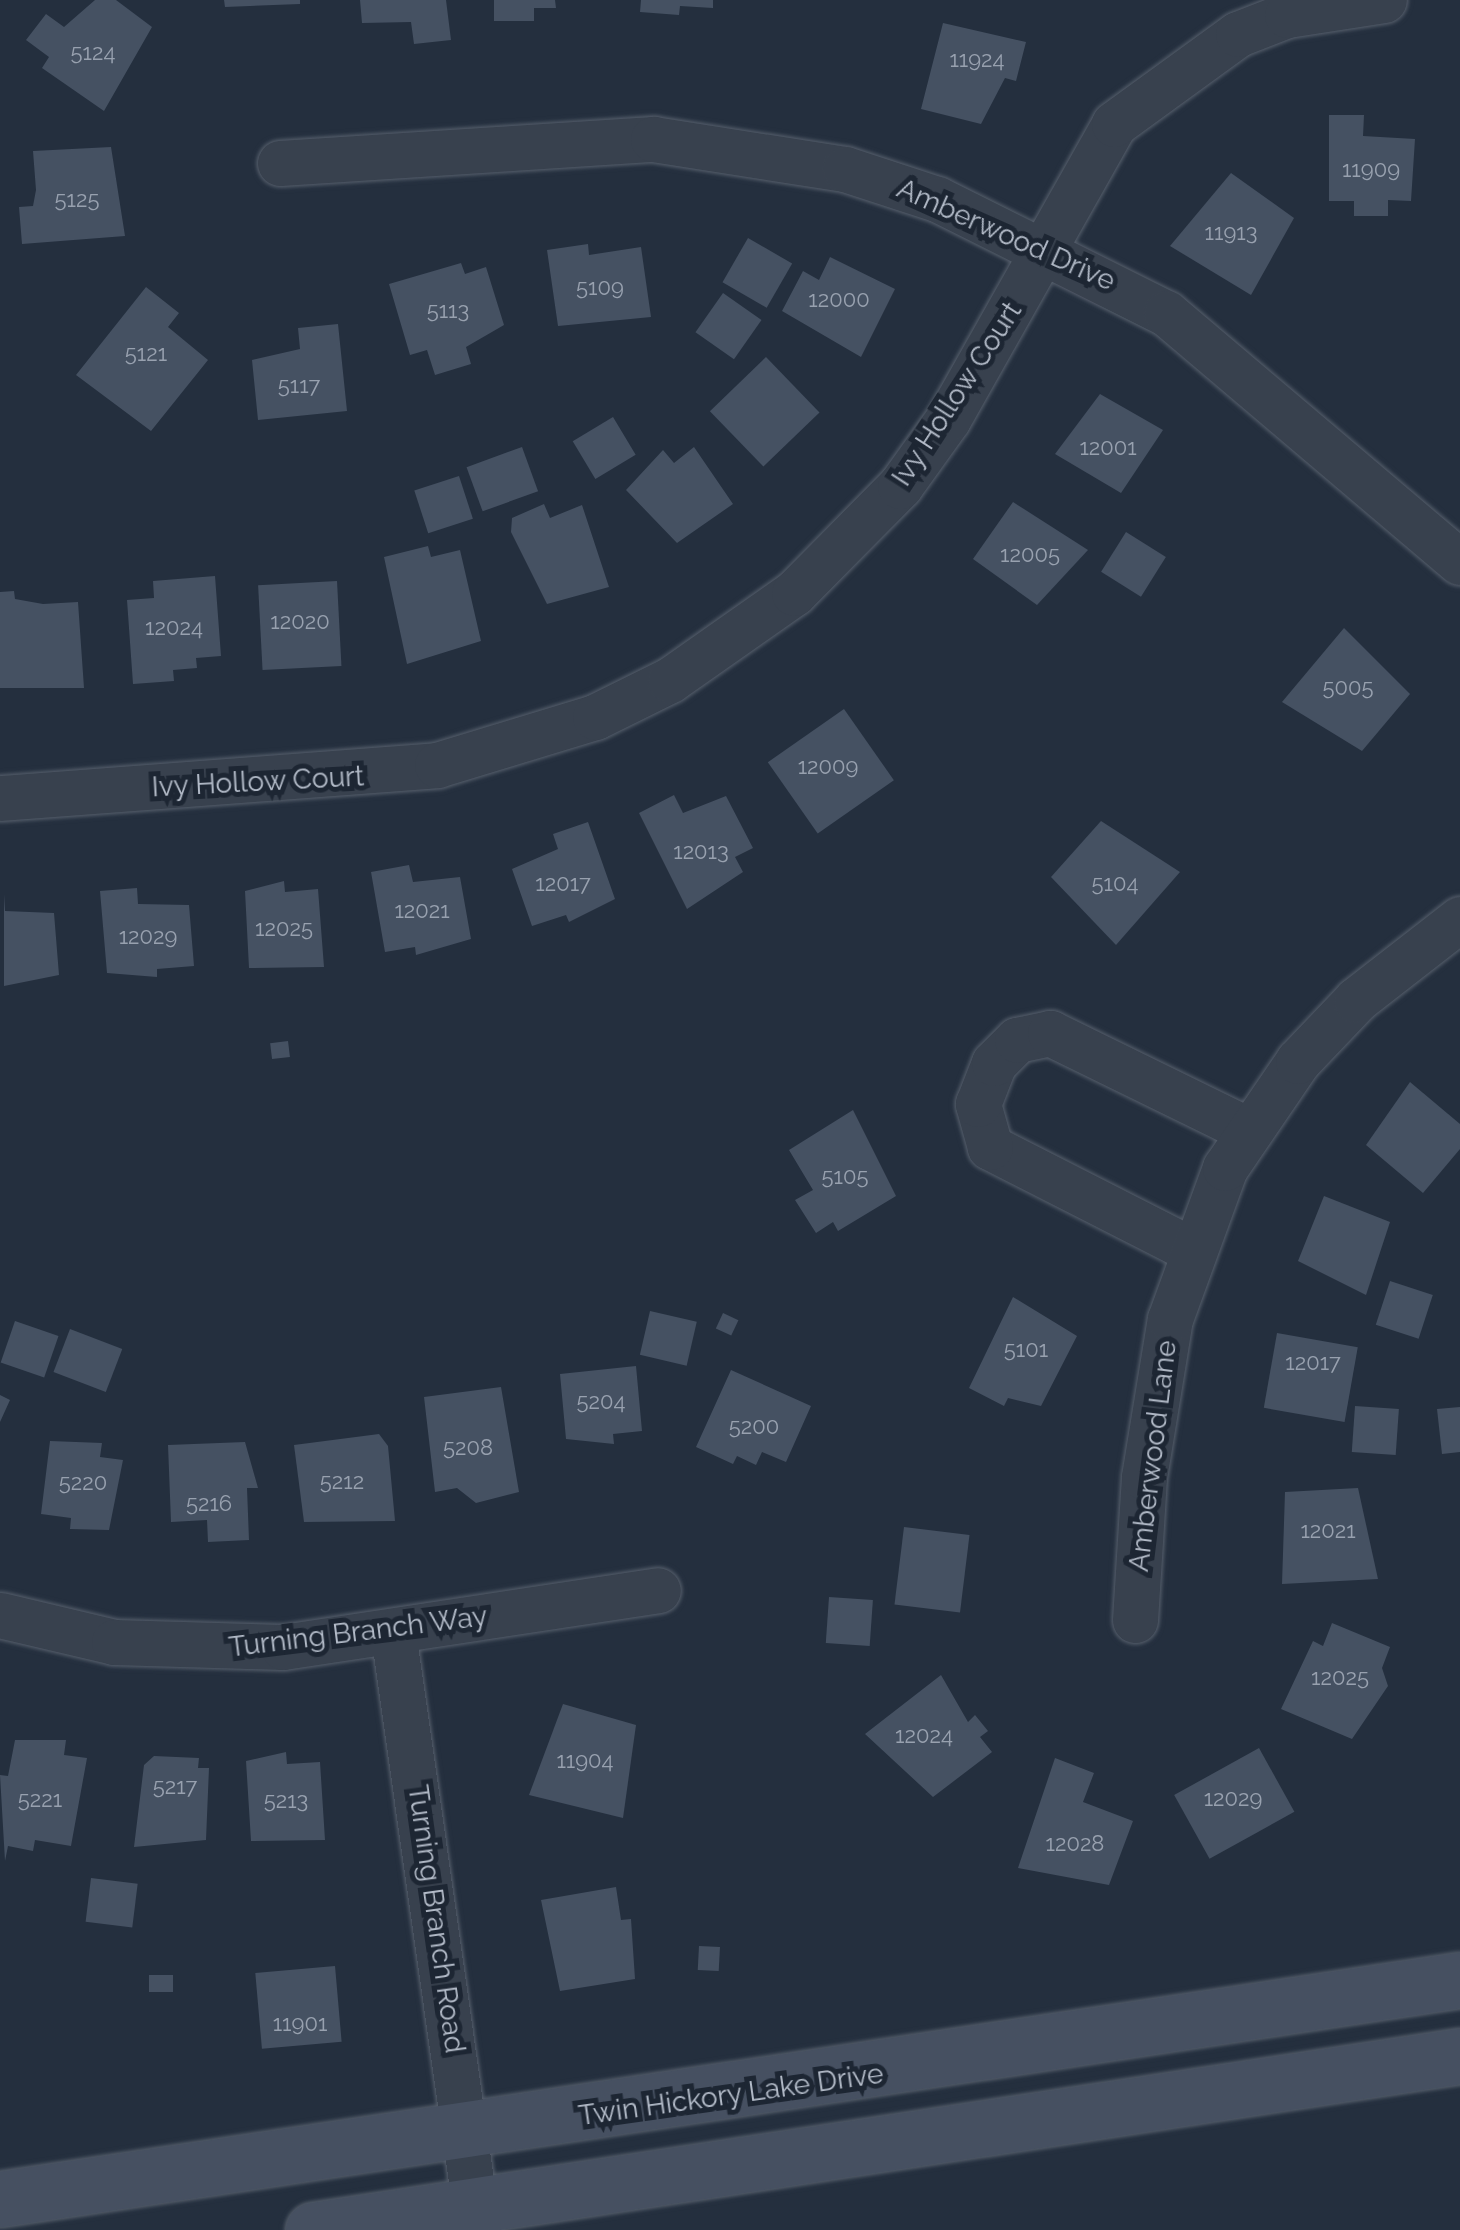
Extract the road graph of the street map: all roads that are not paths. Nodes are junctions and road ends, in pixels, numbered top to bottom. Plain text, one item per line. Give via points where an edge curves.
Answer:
1 (1384, 0) edge
2 (280, 163) dead end
3 (1047, 250) junction
4 (1460, 562) edge
5 (0, 798) edge
6 (1460, 919) edge
7 (1248, 1130) junction
8 (1192, 1250) junction
9 (658, 1590) dead end
10 (0, 1615) edge
11 (1135, 1620) dead end
12 (393, 1632) junction
13 (1460, 1980) edge
14 (1460, 2056) edge
15 (465, 2134) junction
16 (0, 2199) edge
17 (477, 2219) edge
18 (313, 2230) edge

1 - 3 street, Ivy Hollow Court via 1287,15 1159,82 1085,161
2 - 3 street, Amberwood Drive via 555,140 750,150 937,198
3 - 4 street, Amberwood Drive via 1182,325
3 - 5 street, Ivy Hollow Court via 900,486 794,594 670,680 595,717 437,765
6 - 7 street, Amberwood Lane via 1356,1000
7 - 8 street, Amberwood Lane
7 - 8 street via 1050,1034 1017,1040 994,1063 978,1104 990,1147
8 - 11 street, Amberwood Lane via 1170,1319 1144,1478
9 - 12 street, Turning Branch Way
10 - 12 street, Turning Branch Way via 114,1642 204,1649
12 - 15 street, Turning Branch Road
13 - 15 street, Twin Hickory Lake Drive
14 - 17 street
15 - 16 street, Twin Hickory Lake Drive
15 - 17 street, Turning Branch Road
17 - 18 street

